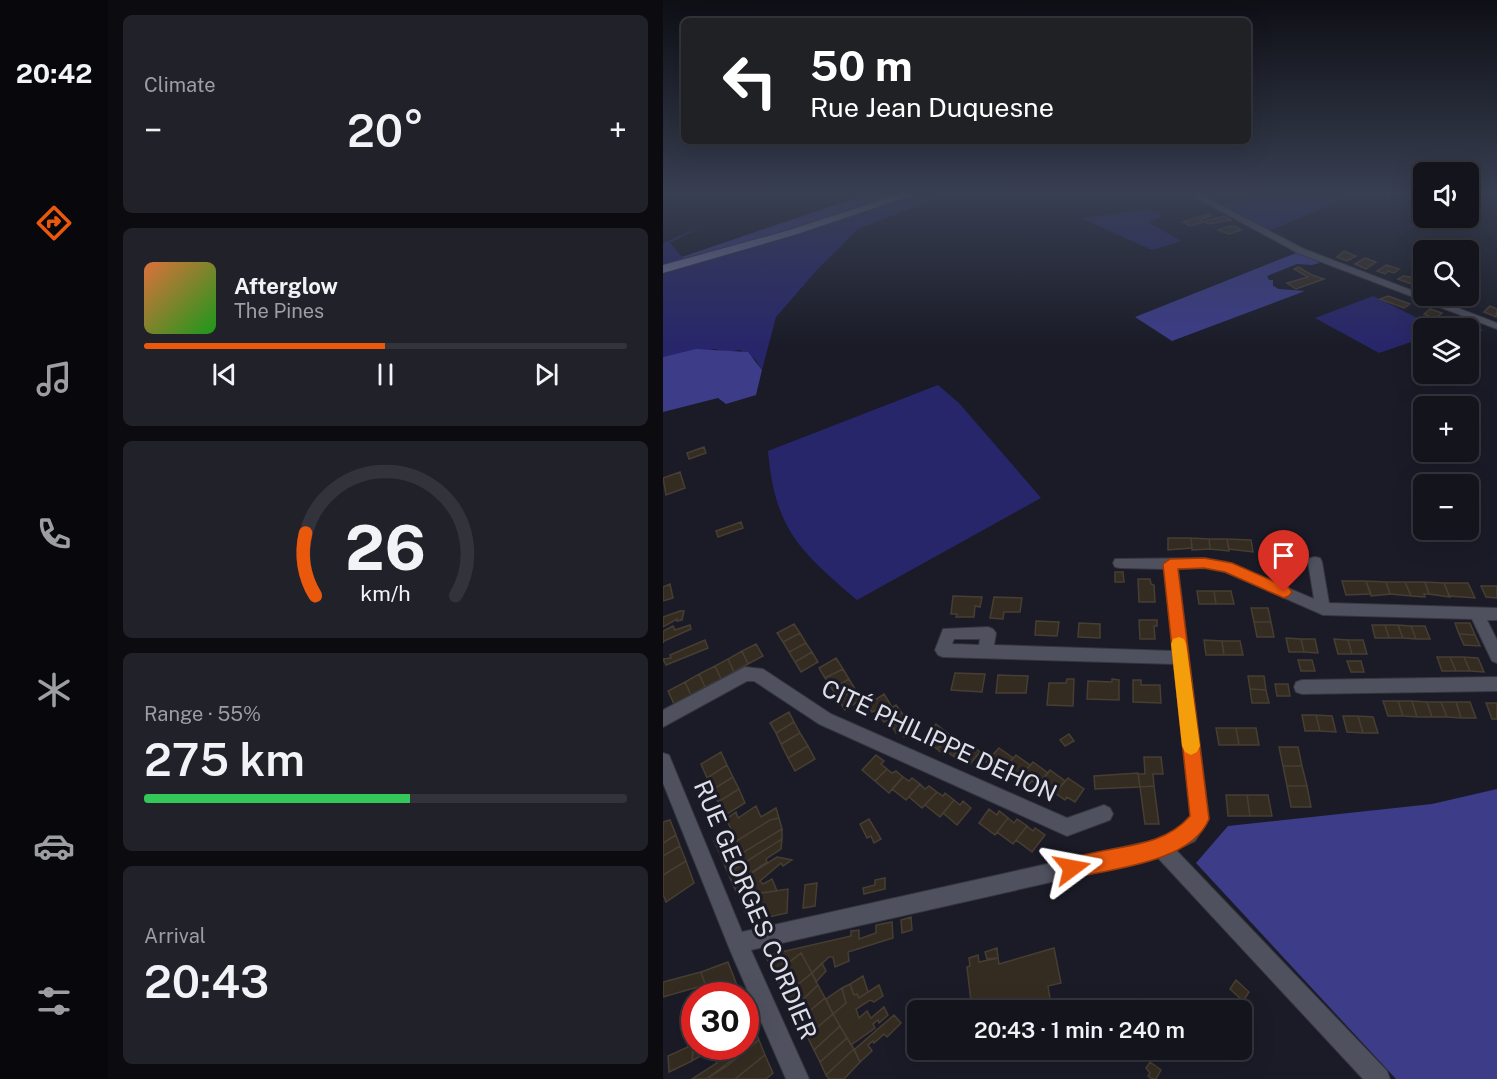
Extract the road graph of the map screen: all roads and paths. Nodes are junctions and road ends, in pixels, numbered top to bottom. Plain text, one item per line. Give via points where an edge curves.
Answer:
1 (746, 245) edge
2 (1290, 245) edge
3 (663, 269) edge
4 (1497, 326) edge
5 (1315, 562) dead end
6 (1120, 563) dead end
7 (1170, 564) junction
8 (1323, 609) junction
9 (1477, 614) junction
10 (1497, 614) edge
11 (986, 651) dead end
12 (1497, 656) edge
13 (1180, 658) junction
14 (1497, 684) edge
15 (1302, 687) dead end
16 (663, 719) edge
17 (663, 761) edge
18 (1104, 814) dead end
19 (1161, 848) junction
20 (738, 943) junction
21 (795, 1077) edge
22 (1379, 1079) edge

1 - 3 main road
2 - 4 street
5 - 8 street
6 - 7 street
7 - 8 street via 1227,567
7 - 13 street
8 - 9 street
9 - 10 street
9 - 12 street
11 - 13 street
13 - 19 street via 1200,819 1188,834
14 - 15 street
16 - 18 street, CITÉ PHILIPPE DEHON via 745,675 757,674 825,719 1067,827
17 - 20 street, RUE GEORGES CORDIER
19 - 20 street
19 - 22 street
20 - 21 street, RUE GEORGES CORDIER

